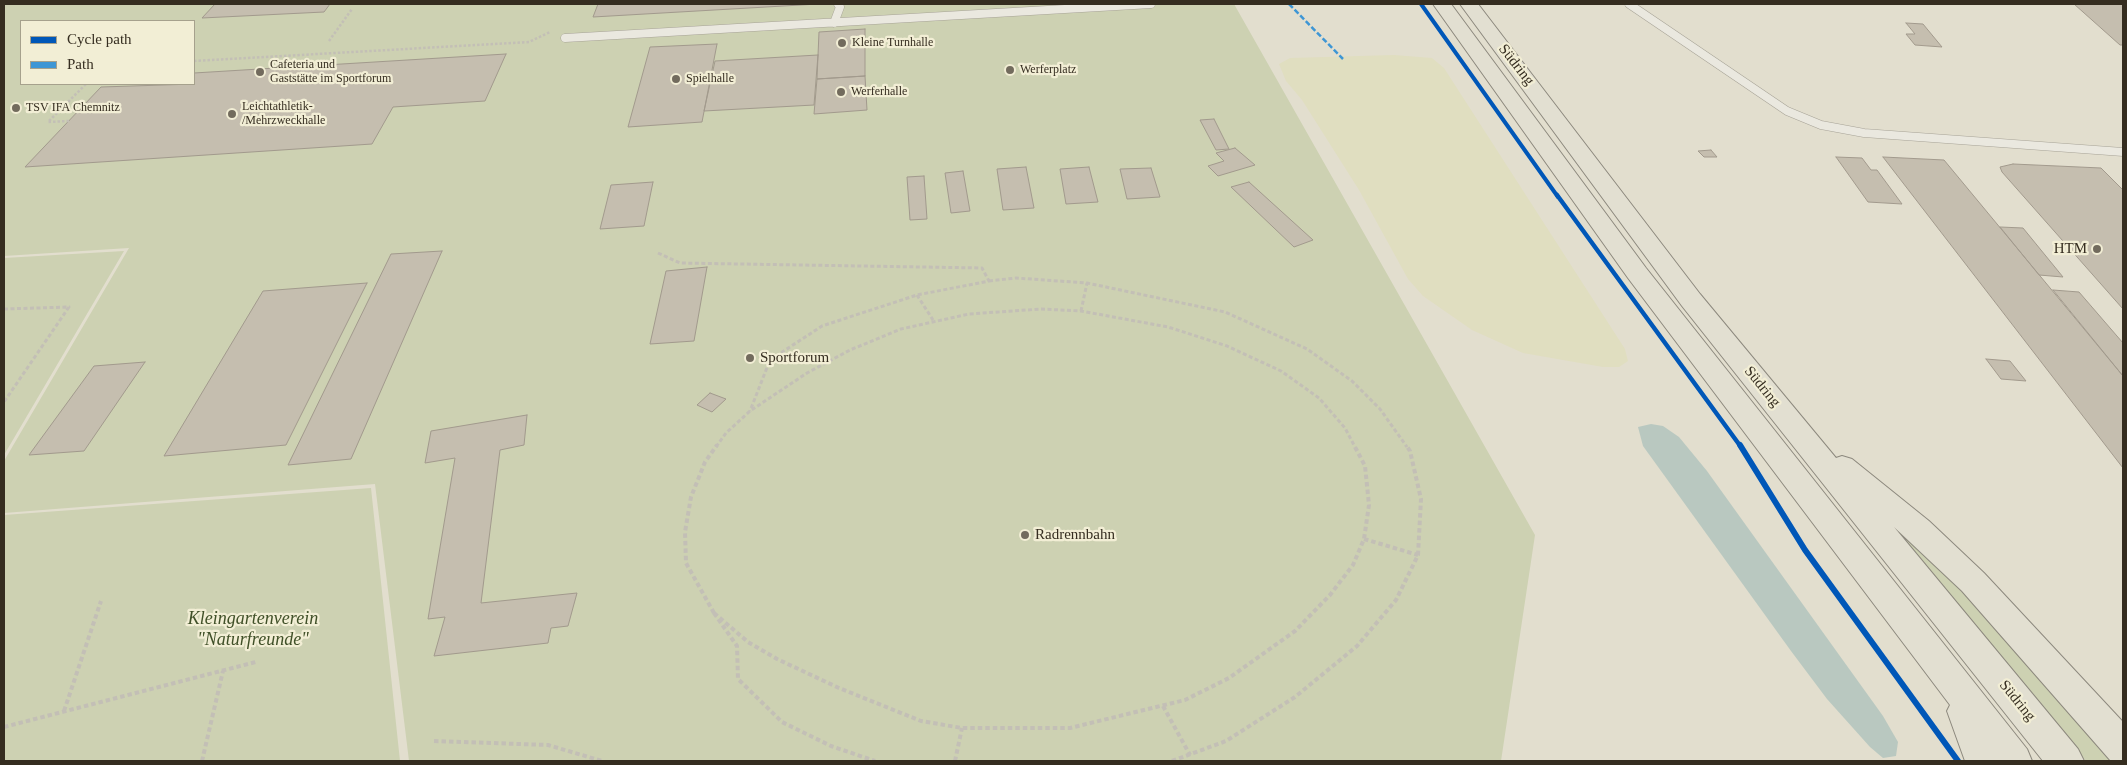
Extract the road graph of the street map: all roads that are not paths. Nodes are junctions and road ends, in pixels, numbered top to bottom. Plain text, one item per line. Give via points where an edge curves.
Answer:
1 (838, 4) edge
2 (1151, 4) edge
3 (1448, 4) edge
4 (1629, 4) edge
5 (1072, 6) edge
6 (834, 23) junction
7 (565, 38) dead end
8 (2123, 152) edge
9 (1796, 429) junction
10 (1956, 686) junction
11 (2123, 748) edge
12 (1983, 761) edge
13 (2014, 761) edge
14 (2065, 761) edge

1 - 6 lane via 840,8
2 - 5 lane
3 - 9 main road, Südring via 1554,114 1596,175
3 - 10 main road, Südring via 1637,273
4 - 8 lane via 1787,111 1821,125 1864,132
5 - 6 lane
6 - 7 lane
9 - 11 main road via 1918,530 1973,582
9 - 14 main road, Südring
10 - 12 main road
10 - 13 main road, Südring

